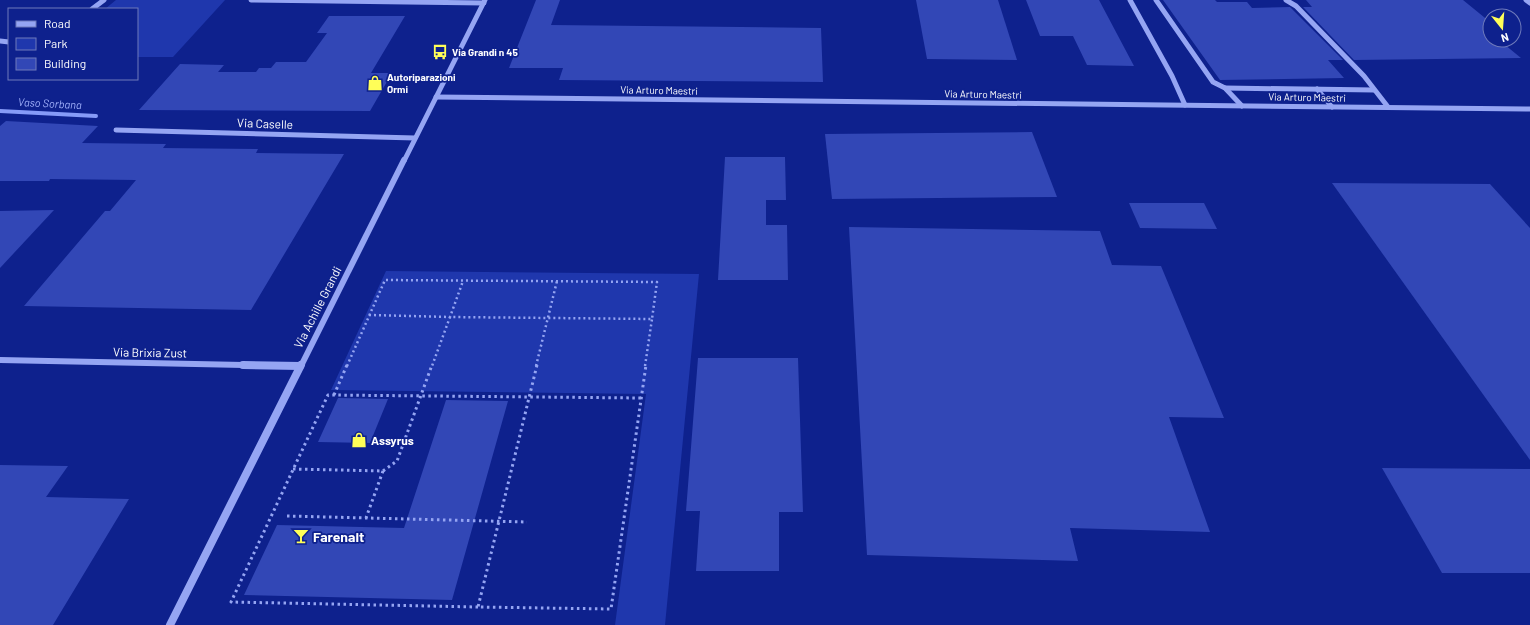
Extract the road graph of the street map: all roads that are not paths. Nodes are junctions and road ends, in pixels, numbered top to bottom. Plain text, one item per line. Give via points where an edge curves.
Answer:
1 (104, 0) edge
2 (251, 0) edge
3 (1130, 0) edge
4 (1156, 0) edge
5 (1286, 0) edge
6 (1526, 0) edge
7 (484, 1) edge
8 (1530, 3) edge
9 (93, 8) edge
10 (1225, 88) junction
11 (1317, 89) junction
12 (1374, 90) junction
13 (436, 97) junction
14 (1185, 105) junction
15 (1242, 106) junction
16 (1332, 106) junction
17 (1388, 107) junction
18 (1530, 109) edge
19 (116, 130) dead end
20 (414, 138) junction
21 (0, 360) edge
22 (300, 366) junction
23 (170, 625) edge

1 - 9 street
2 - 7 street
3 - 14 street
4 - 10 street via 1213,82
5 - 12 street via 1296,6 1364,76
6 - 8 street
7 - 13 street, Via Achille Grandi
10 - 11 street
10 - 15 street
11 - 12 street
11 - 16 street
12 - 17 street
13 - 14 street, Via Arturo Maestri
13 - 20 street, Via Achille Grandi
14 - 15 street, Via Arturo Maestri
15 - 16 street, Via Arturo Maestri
16 - 17 street, Via Arturo Maestri
17 - 18 street, Via Arturo Maestri
19 - 20 street, Via Caselle
20 - 22 street, Via Achille Grandi
21 - 22 street, Via Brixia Zust
22 - 23 street, Via Achille Grandi

